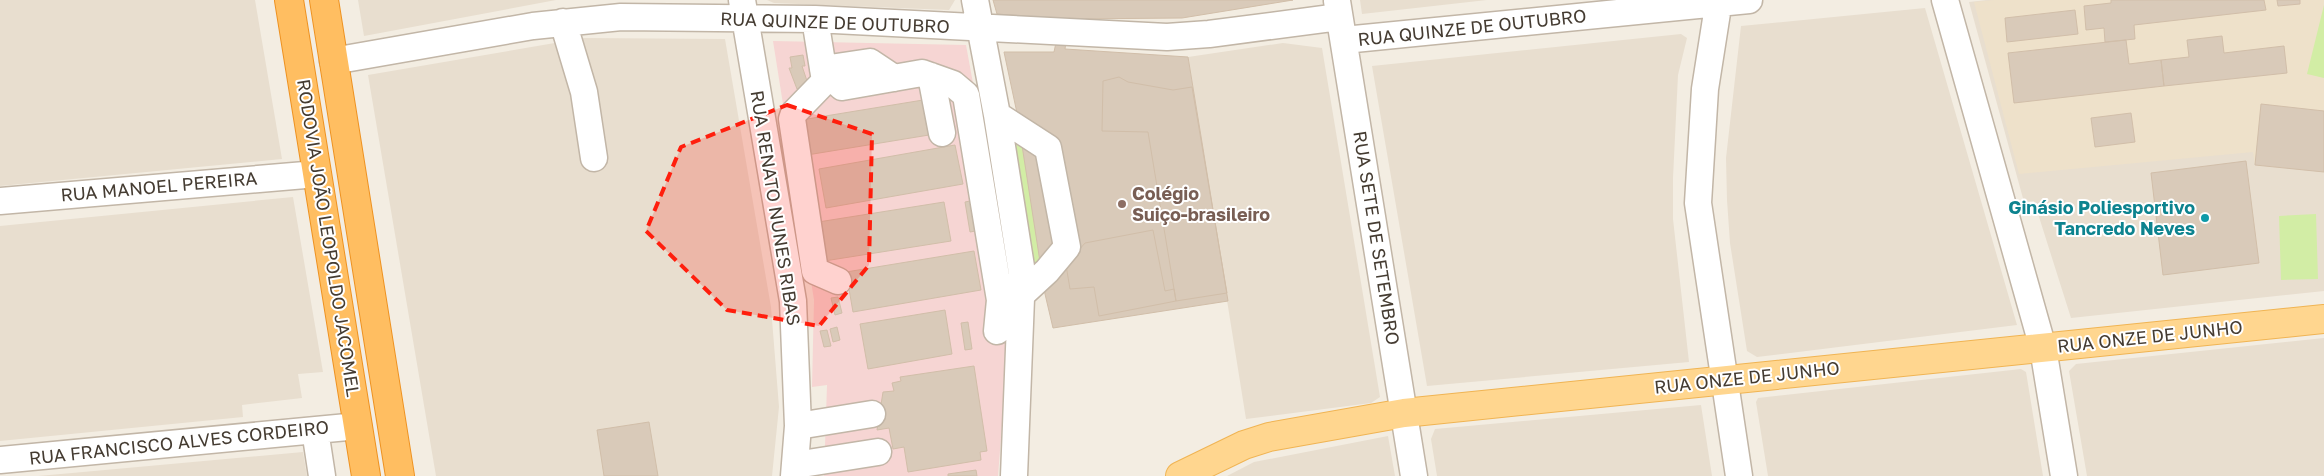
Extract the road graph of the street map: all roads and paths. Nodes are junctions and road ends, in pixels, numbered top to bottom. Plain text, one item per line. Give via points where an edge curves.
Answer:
1 (289, 0) edge
2 (324, 0) edge
3 (975, 0) edge
4 (1749, 0) edge
5 (1945, 0) edge
6 (1718, 2) edge
7 (743, 10) edge
8 (815, 19) junction
9 (1340, 19) edge
10 (563, 22) junction
11 (980, 29) junction
12 (333, 61) junction
13 (300, 66) junction
14 (823, 69) junction
15 (931, 76) junction
16 (997, 115) junction
17 (942, 133) dead end
18 (594, 158) dead end
19 (317, 174) junction
20 (0, 200) edge
21 (838, 281) dead end
22 (1021, 295) junction
23 (2324, 319) edge
24 (997, 331) dead end
25 (2043, 348) junction
26 (1724, 381) junction
27 (1404, 413) junction
28 (872, 414) dead end
29 (358, 426) junction
30 (798, 426) junction
31 (315, 430) junction
32 (878, 452) dead end
33 (0, 460) edge
34 (794, 471) edge
35 (322, 476) edge
36 (366, 476) edge
37 (400, 476) edge
38 (1014, 476) edge
39 (1180, 476) edge
40 (1414, 476) edge
41 (1739, 476) edge
42 (2064, 476) edge

1 - 13 highway, RODOVIA JOÃO LEOPOLDO JACOMEL
2 - 12 highway, RODOVIA JOÃO LEOPOLDO JACOMEL
3 - 11 street
4 - 6 street, RUA QUINZE DE OUTUBRO
5 - 25 street
6 - 9 street, RUA QUINZE DE OUTUBRO
6 - 26 street via 1704,89 1698,203
7 - 8 street, RUA QUINZE DE OUTUBRO
7 - 10 street, RUA QUINZE DE OUTUBRO
7 - 30 street, RUA RENATO NUNES RIBAS via 793,300
8 - 11 street, RUA QUINZE DE OUTUBRO
8 - 14 street
9 - 11 street, RUA QUINZE DE OUTUBRO via 1167,37
9 - 27 street, RUA SETE DE SETEMBRO
10 - 12 street, RUA QUINZE DE OUTUBRO
10 - 18 street via 584,92
11 - 16 street
12 - 13 highway
12 - 37 highway, RODOVIA JOÃO LEOPOLDO JACOMEL
13 - 19 highway, RODOVIA JOÃO LEOPOLDO JACOMEL
14 - 15 street via 842,87 922,73
14 - 21 street via 825,82 794,112 792,120 816,271
15 - 17 street
15 - 24 street via 953,84 966,95 1000,300
16 - 22 street via 1022,273
16 - 22 street via 1048,148 1067,247
19 - 20 street, RUA MANOEL PEREIRA
19 - 29 highway, RODOVIA JOÃO LEOPOLDO JACOMEL
22 - 38 street
23 - 25 main road, RUA ONZE DE JUNHO
25 - 26 main road, RUA ONZE DE JUNHO
25 - 42 street
26 - 27 main road, RUA ONZE DE JUNHO
26 - 41 street
27 - 39 main road, RUA ONZE DE JUNHO via 1269,436
27 - 40 street, RUA SETE DE SETEMBRO
28 - 30 street
29 - 31 street, RUA FRANCISCO ALVES CORDEIRO
29 - 36 highway, RODOVIA JOÃO LEOPOLDO JACOMEL
30 - 34 street, RUA RENATO NUNES RIBAS
31 - 33 street, RUA FRANCISCO ALVES CORDEIRO
31 - 35 street
32 - 34 street

